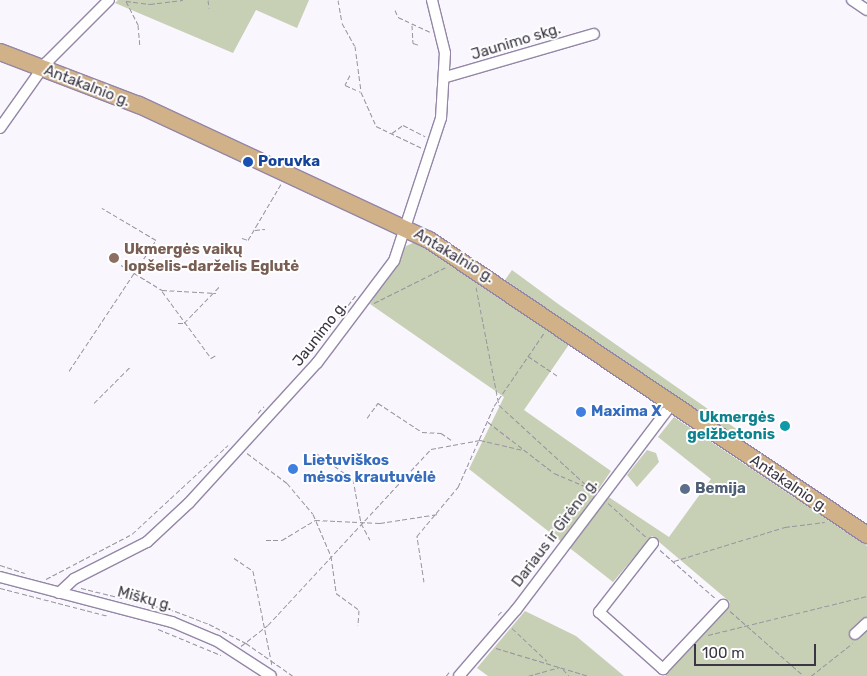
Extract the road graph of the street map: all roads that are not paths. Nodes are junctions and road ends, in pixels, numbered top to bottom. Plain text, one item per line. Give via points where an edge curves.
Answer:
1 (109, 0) edge
2 (432, 0) edge
3 (852, 0) edge
4 (867, 10) edge
5 (594, 34) dead end
6 (0, 52) edge
7 (42, 69) junction
8 (446, 77) junction
9 (0, 128) edge
10 (406, 227) junction
11 (672, 404) junction
12 (867, 535) edge
13 (653, 543) road end
14 (0, 577) edge
15 (59, 593) junction
16 (723, 605) road end
17 (867, 623) edge
18 (855, 637) road end
19 (272, 672) edge
20 (459, 676) edge

1 - 7 street
2 - 8 street, Jaunimo g. via 442,37
3 - 4 street
5 - 8 street, Jaunimo skg.
6 - 7 main road, Antakalnio g.
7 - 9 street
7 - 10 main road, Antakalnio g. via 139,105
8 - 10 street, Jaunimo g. via 436,141
10 - 11 main road, Antakalnio g. via 463,260
10 - 15 street, Jaunimo g. via 382,278 317,363 241,448 147,542 74,580
11 - 12 main road, Antakalnio g.
11 - 20 street, Dariaus ir Girėno g. via 501,620 487,645
13 - 16 street via 599,612 663,669
14 - 15 street, Miškų g.
15 - 19 street, Miškų g. via 172,622 232,655
17 - 18 street

